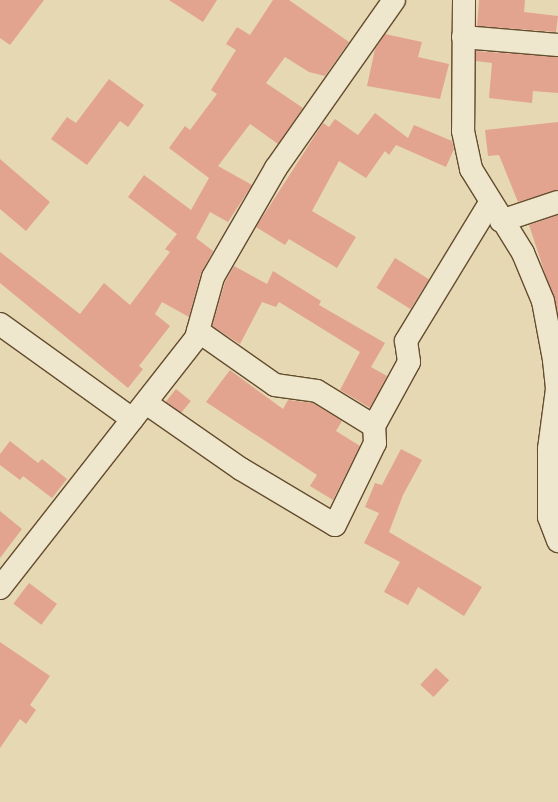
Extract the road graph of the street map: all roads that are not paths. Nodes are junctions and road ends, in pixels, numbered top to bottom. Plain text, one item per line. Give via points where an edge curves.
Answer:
1 (394, 0) edge
2 (464, 0) edge
3 (463, 37) junction
4 (558, 45) edge
5 (558, 202) edge
6 (496, 212) junction
7 (550, 299) edge
8 (0, 324) edge
9 (198, 331) junction
10 (557, 389) edge
11 (146, 403) junction
12 (132, 419) junction
13 (374, 426) junction
14 (554, 504) edge
15 (558, 541) edge
16 (2, 579) edge

1 - 9 street via 276,168 213,277
2 - 3 street
3 - 4 street
3 - 6 street via 463,130 471,169
5 - 6 street
6 - 7 street via 524,253
6 - 13 street via 406,341 410,362
7 - 10 street
8 - 12 street
9 - 11 street via 182,358
9 - 13 street via 275,385 317,391
10 - 14 street via 549,449
11 - 12 street
11 - 13 street via 241,469 335,525 375,443
12 - 16 street
14 - 15 street via 549,517

